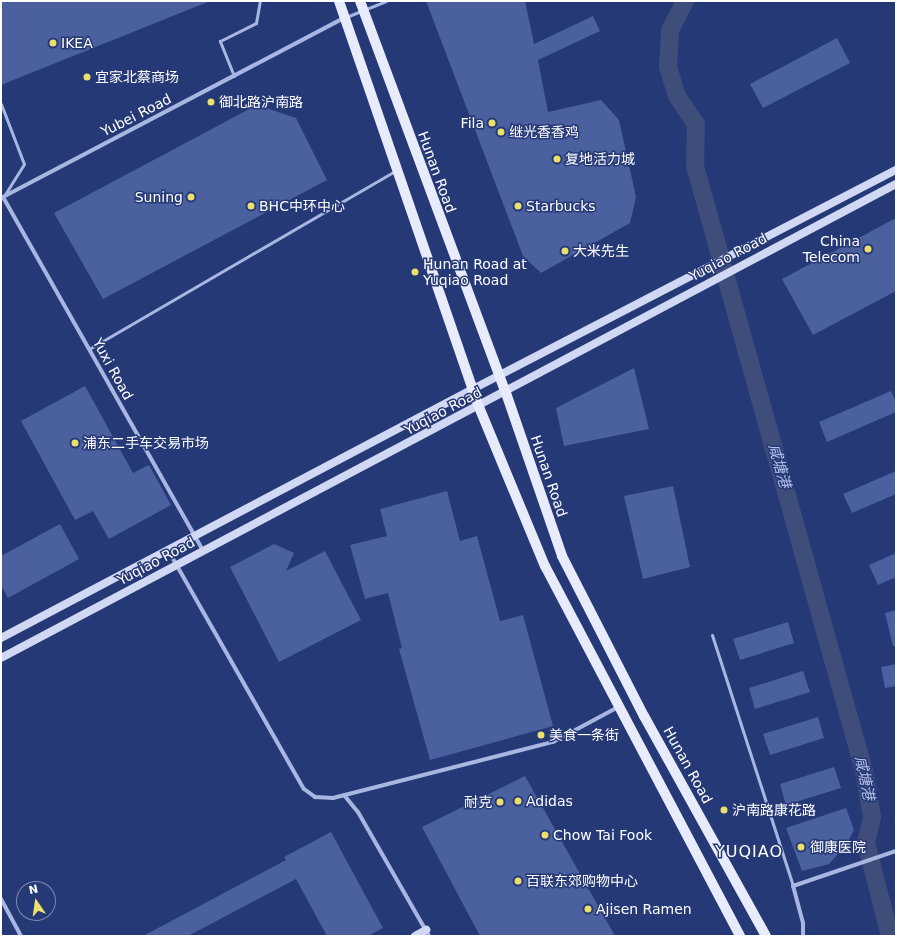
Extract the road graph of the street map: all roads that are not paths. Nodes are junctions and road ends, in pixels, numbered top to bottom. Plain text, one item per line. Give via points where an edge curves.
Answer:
1 (260, 1) edge
2 (339, 1) edge
3 (360, 1) edge
4 (386, 1) edge
5 (363, 11) junction
6 (345, 17) junction
7 (234, 76) junction
8 (1, 104) edge
9 (398, 169) junction
10 (896, 170) edge
11 (896, 184) edge
12 (2, 198) edge
13 (89, 349) junction
14 (498, 377) junction
15 (473, 389) junction
16 (506, 393) junction
17 (479, 407) junction
18 (194, 536) junction
19 (168, 550) junction
20 (203, 551) junction
21 (176, 565) junction
22 (712, 635) dead end
23 (1, 638) edge
24 (1, 658) edge
25 (618, 707) junction
26 (344, 795) junction
27 (896, 851) edge
28 (792, 886) junction
29 (1, 899) edge
30 (427, 933) edge
31 (21, 936) edge
32 (415, 936) edge
33 (740, 936) edge
34 (766, 936) edge
35 (803, 936) edge

1 - 7 lane via 256,23 220,42
2 - 6 main road
3 - 5 main road, Hunan Road
4 - 5 lane
5 - 6 lane
5 - 14 main road, Hunan Road
6 - 7 street, Yubei Road
6 - 9 main road
7 - 12 street, Yubei Road
8 - 12 lane via 24,164
9 - 13 lane
9 - 15 main road
10 - 14 main road, Yuqiao Road
11 - 16 main road, Yuqiao Road via 689,292
12 - 13 street, Yuxi Road
13 - 18 street, Yuxi Road
14 - 15 main road, Yuqiao Road
14 - 16 main road, Hunan Road
15 - 17 main road
15 - 18 main road, Yuqiao Road
16 - 17 main road, Yuqiao Road
16 - 34 main road, Hunan Road via 562,556 644,716
17 - 20 main road, Yuqiao Road
17 - 25 main road via 545,566
18 - 19 main road, Yuqiao Road
18 - 20 street, Yuxi Road
19 - 21 street
19 - 23 main road, Yuqiao Road
20 - 21 main road, Yuqiao Road
21 - 24 main road, Yuqiao Road
21 - 26 street via 304,789 315,797
22 - 28 lane
25 - 26 street via 574,733 553,742
25 - 33 main road
26 - 30 street via 358,812
27 - 28 street
28 - 35 street via 803,923
29 - 31 street
30 - 32 main road

